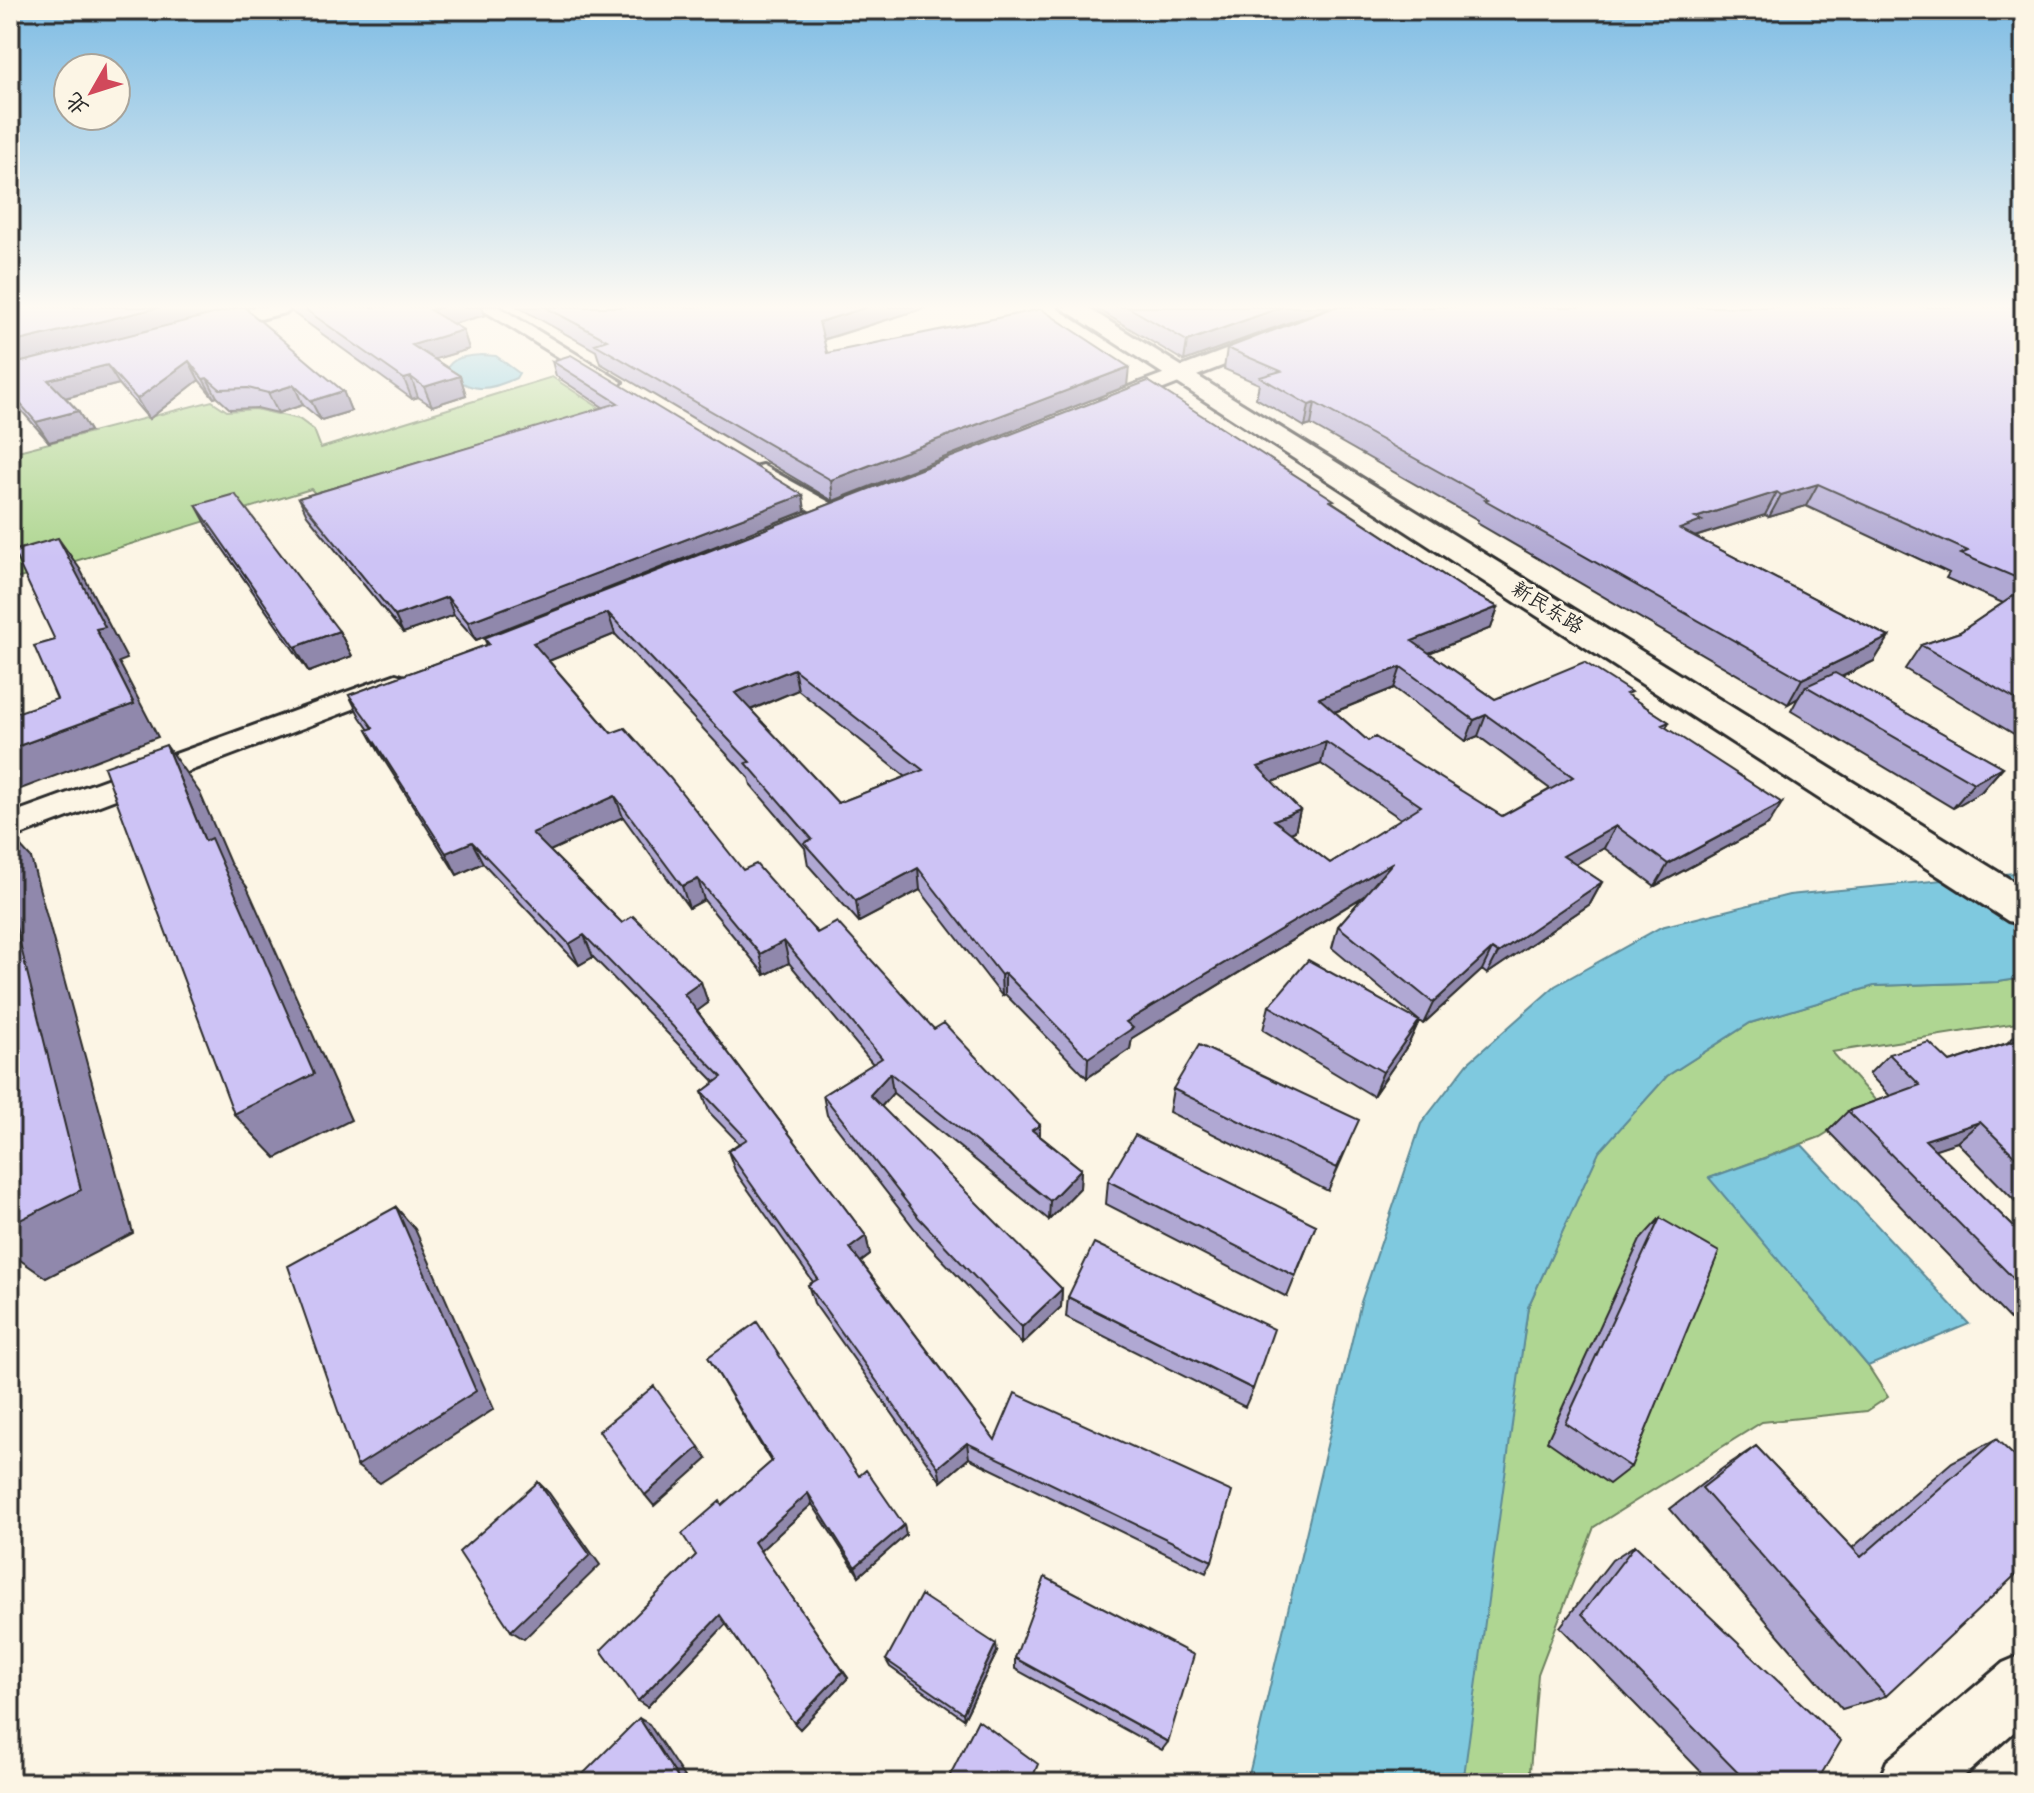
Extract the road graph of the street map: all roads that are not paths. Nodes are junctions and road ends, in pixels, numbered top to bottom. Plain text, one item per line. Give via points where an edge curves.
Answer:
1 (626, 391) edge
2 (1140, 391) edge
3 (1204, 391) edge
4 (637, 397) edge
5 (1092, 410) edge
6 (742, 461) edge
7 (862, 502) edge
8 (833, 514) junction
9 (803, 526) edge
10 (417, 675) edge
11 (10, 827) edge
12 (2024, 909) edge
13 (2024, 1684) edge
14 (1909, 1783) edge

1 - 4 street
2 - 5 street
3 - 12 street, 新民东路
6 - 8 street
7 - 8 street
8 - 9 street
10 - 11 street
13 - 14 street

